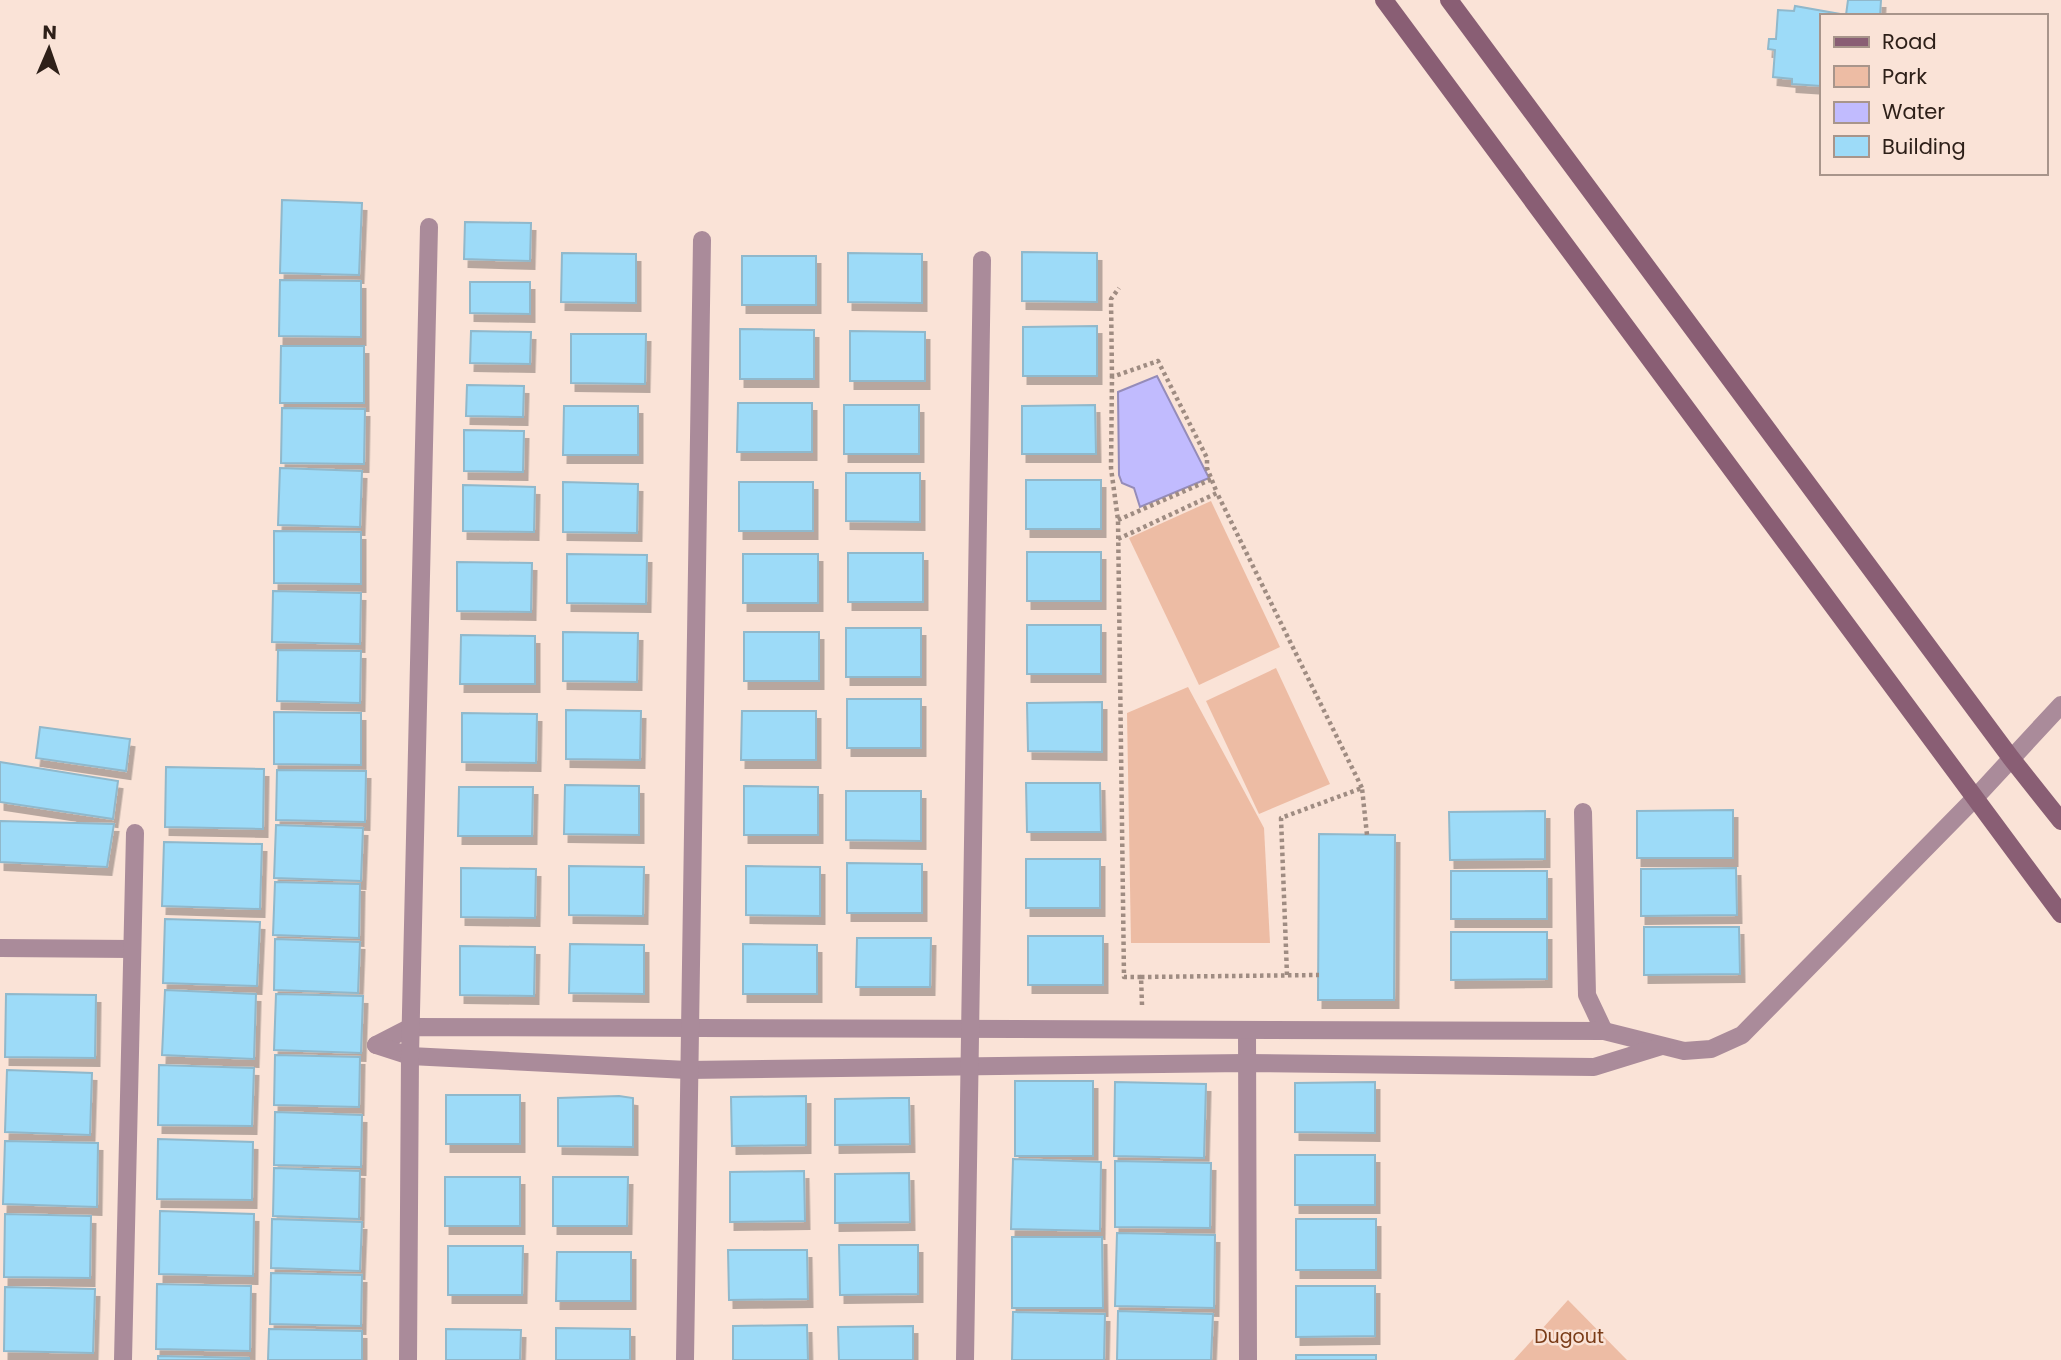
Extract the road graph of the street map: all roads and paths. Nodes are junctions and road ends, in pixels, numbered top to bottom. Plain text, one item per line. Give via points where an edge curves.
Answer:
1 (1384, 0) edge
2 (1449, 0) edge
3 (429, 227) dead end
4 (702, 240) dead end
5 (982, 260) dead end
6 (1119, 288) dead end
7 (1112, 377) junction
8 (1212, 479) junction
9 (1217, 493) junction
10 (1118, 520) junction
11 (1118, 539) junction
12 (2061, 705) edge
13 (2011, 758) junction
14 (1362, 788) junction
15 (1975, 798) junction
16 (1583, 812) dead end
17 (2061, 821) edge
18 (135, 833) dead end
19 (1367, 835) dead end
20 (2061, 915) edge
21 (0, 948) edge
22 (132, 948) junction
23 (1287, 975) junction
24 (1319, 975) dead end
25 (1141, 977) junction
26 (411, 1027) junction
27 (687, 1030) junction
28 (970, 1030) junction
29 (1247, 1030) junction
30 (1142, 1031) junction
31 (1604, 1031) junction
32 (1662, 1046) junction
33 (410, 1056) junction
34 (1245, 1063) junction
35 (968, 1067) junction
36 (687, 1070) junction
37 (123, 1360) edge
38 (408, 1360) edge
39 (684, 1360) edge
40 (965, 1360) edge
41 (1248, 1360) edge

1 - 15 street
2 - 13 street
3 - 26 street
4 - 27 street
5 - 28 street
6 - 7 path via 1111,299
7 - 8 path via 1158,361 1207,458
7 - 10 path via 1111,468
8 - 9 path
8 - 10 path
9 - 11 path
9 - 14 path
10 - 11 path
11 - 25 path via 1124,977
12 - 13 street
13 - 15 street
13 - 17 street
14 - 19 path
14 - 23 path via 1281,818
15 - 20 street
15 - 32 street via 1742,1035 1711,1049 1684,1051
16 - 31 street via 1587,995
18 - 22 street
21 - 22 street
22 - 37 street
23 - 24 path
23 - 25 path
25 - 30 path
26 - 27 street
26 - 33 street
26 - 33 street via 376,1045
27 - 28 street
27 - 36 street
28 - 30 street
28 - 35 street
29 - 30 street
29 - 31 street
29 - 34 street
31 - 32 street
32 - 34 street via 1594,1067
33 - 36 street
33 - 38 street
34 - 35 street
34 - 41 street
35 - 36 street
35 - 40 street
36 - 39 street

